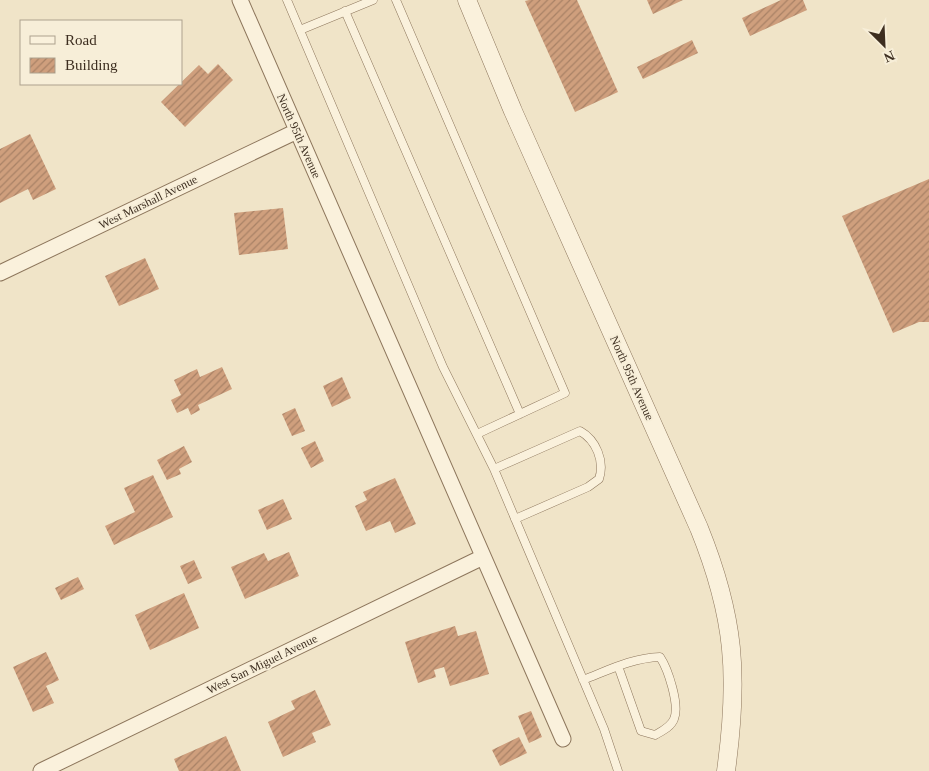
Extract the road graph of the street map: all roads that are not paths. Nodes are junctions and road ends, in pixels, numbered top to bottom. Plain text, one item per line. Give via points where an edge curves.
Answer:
1 (240, 0) edge
2 (287, 0) edge
3 (373, 0) edge
4 (396, 0) edge
5 (467, 0) edge
6 (345, 11) junction
7 (300, 30) junction
8 (297, 130) junction
9 (0, 273) edge
10 (520, 414) junction
11 (477, 434) junction
12 (494, 469) junction
13 (515, 519) junction
14 (483, 557) junction
15 (618, 666) junction
16 (583, 680) junction
17 (563, 740) dead end
18 (42, 771) edge
19 (618, 771) edge
20 (726, 771) edge

1 - 8 street, North 95th Avenue
2 - 7 lane
3 - 6 lane
4 - 10 lane via 565,393
5 - 20 street, North 95th Avenue via 513,111 699,528 720,585 734,675
6 - 7 lane
6 - 10 lane
7 - 11 lane via 444,367
8 - 9 street, West Marshall Avenue
8 - 14 street, North 95th Avenue
10 - 11 lane
11 - 12 lane
12 - 13 lane
12 - 13 lane via 580,431 587,435 598,451 601,463 599,479
13 - 16 lane
14 - 17 street, North 95th Avenue
14 - 18 street, West San Miguel Avenue
15 - 15 lane via 660,657 668,669 675,707 674,720 666,729 655,735 641,732
15 - 16 lane
16 - 19 lane

